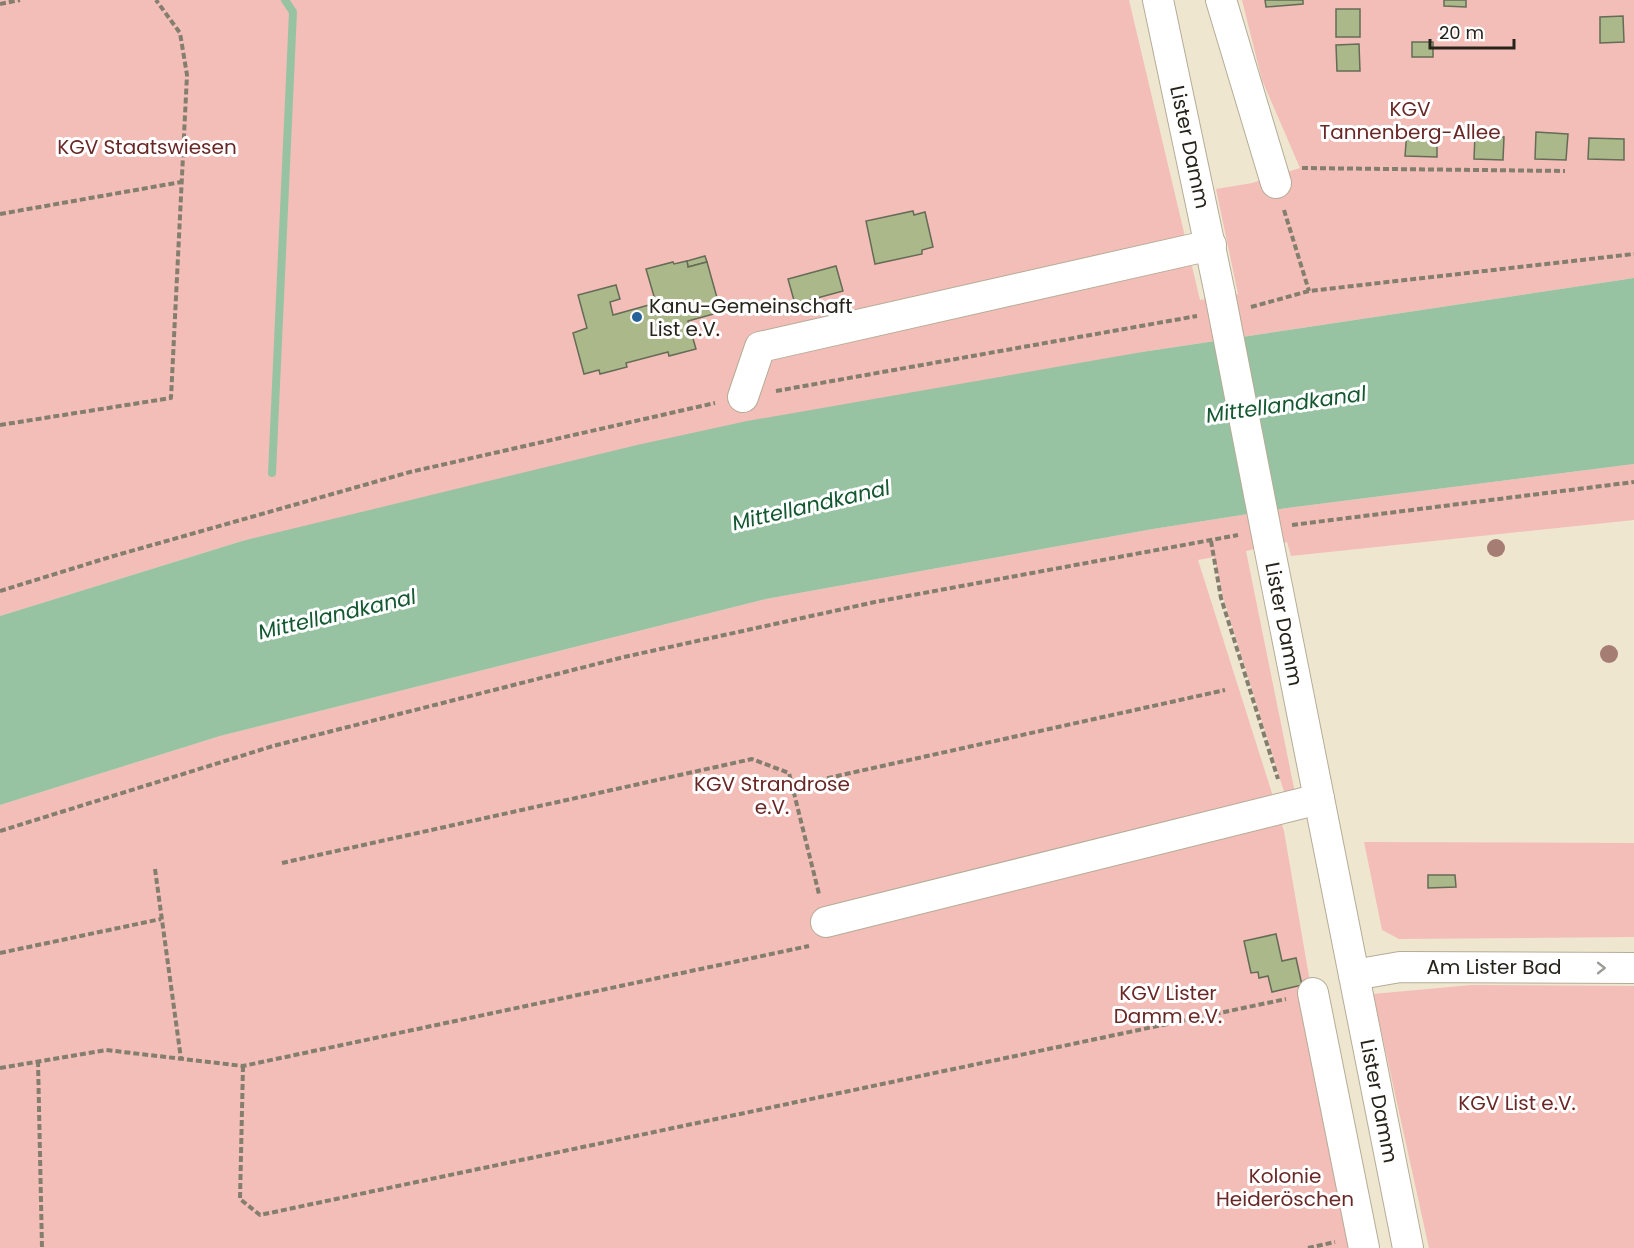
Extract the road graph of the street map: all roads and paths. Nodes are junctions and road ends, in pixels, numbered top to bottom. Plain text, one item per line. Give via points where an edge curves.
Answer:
1 (20, 0) edge
2 (156, 0) edge
3 (1158, 0) edge
4 (1221, 0) edge
5 (0, 4) edge
6 (1565, 171) dead end
7 (1274, 176) junction
8 (181, 182) junction
9 (0, 214) edge
10 (1211, 245) junction
11 (1634, 254) edge
12 (1309, 291) junction
13 (1248, 308) dead end
14 (1200, 316) dead end
15 (743, 397) junction
16 (0, 425) edge
17 (1634, 482) edge
18 (1290, 525) dead end
19 (1257, 540) junction
20 (1211, 541) junction
21 (0, 591) edge
22 (1225, 690) dead end
23 (792, 786) junction
24 (1319, 799) junction
25 (1287, 807) junction
26 (0, 831) edge
27 (282, 863) dead end
28 (155, 869) dead end
29 (161, 919) junction
30 (826, 922) junction
31 (0, 953) edge
32 (1634, 968) edge
33 (1354, 975) junction
34 (1313, 993) joint
35 (181, 1059) junction
36 (38, 1061) junction
37 (243, 1066) junction
38 (0, 1068) edge
39 (1406, 1238) edge
40 (1363, 1242) edge
41 (42, 1248) edge

1 - 5 path
2 - 8 path via 180,33 187,75
3 - 10 street, Lister Damm
4 - 7 street
6 - 7 path
7 - 12 path
8 - 9 path
8 - 16 path via 171,399
10 - 15 street via 760,347
10 - 19 street, Lister Damm, bridge
11 - 12 path
12 - 13 path
14 - 15 path
15 - 21 path via 410,472
17 - 18 path
19 - 20 path
19 - 24 street, Lister Damm
20 - 25 path via 1221,598
20 - 26 path via 875,602 624,657 273,746
22 - 23 path
23 - 27 path via 789,773 752,759
23 - 30 path
24 - 25 street
24 - 33 street, Lister Damm
25 - 30 street
28 - 29 path
29 - 31 path
29 - 35 path
30 - 37 path via 831,941 823,943
33 -> 32 street, Am Lister Bad via 1400,967
33 - 39 street, Lister Damm
34 - 37 path via 260,1215 240,1199
34 - 40 street
35 - 36 path via 106,1050
35 - 37 path
36 - 38 path
36 - 41 path
39 - 40 street

